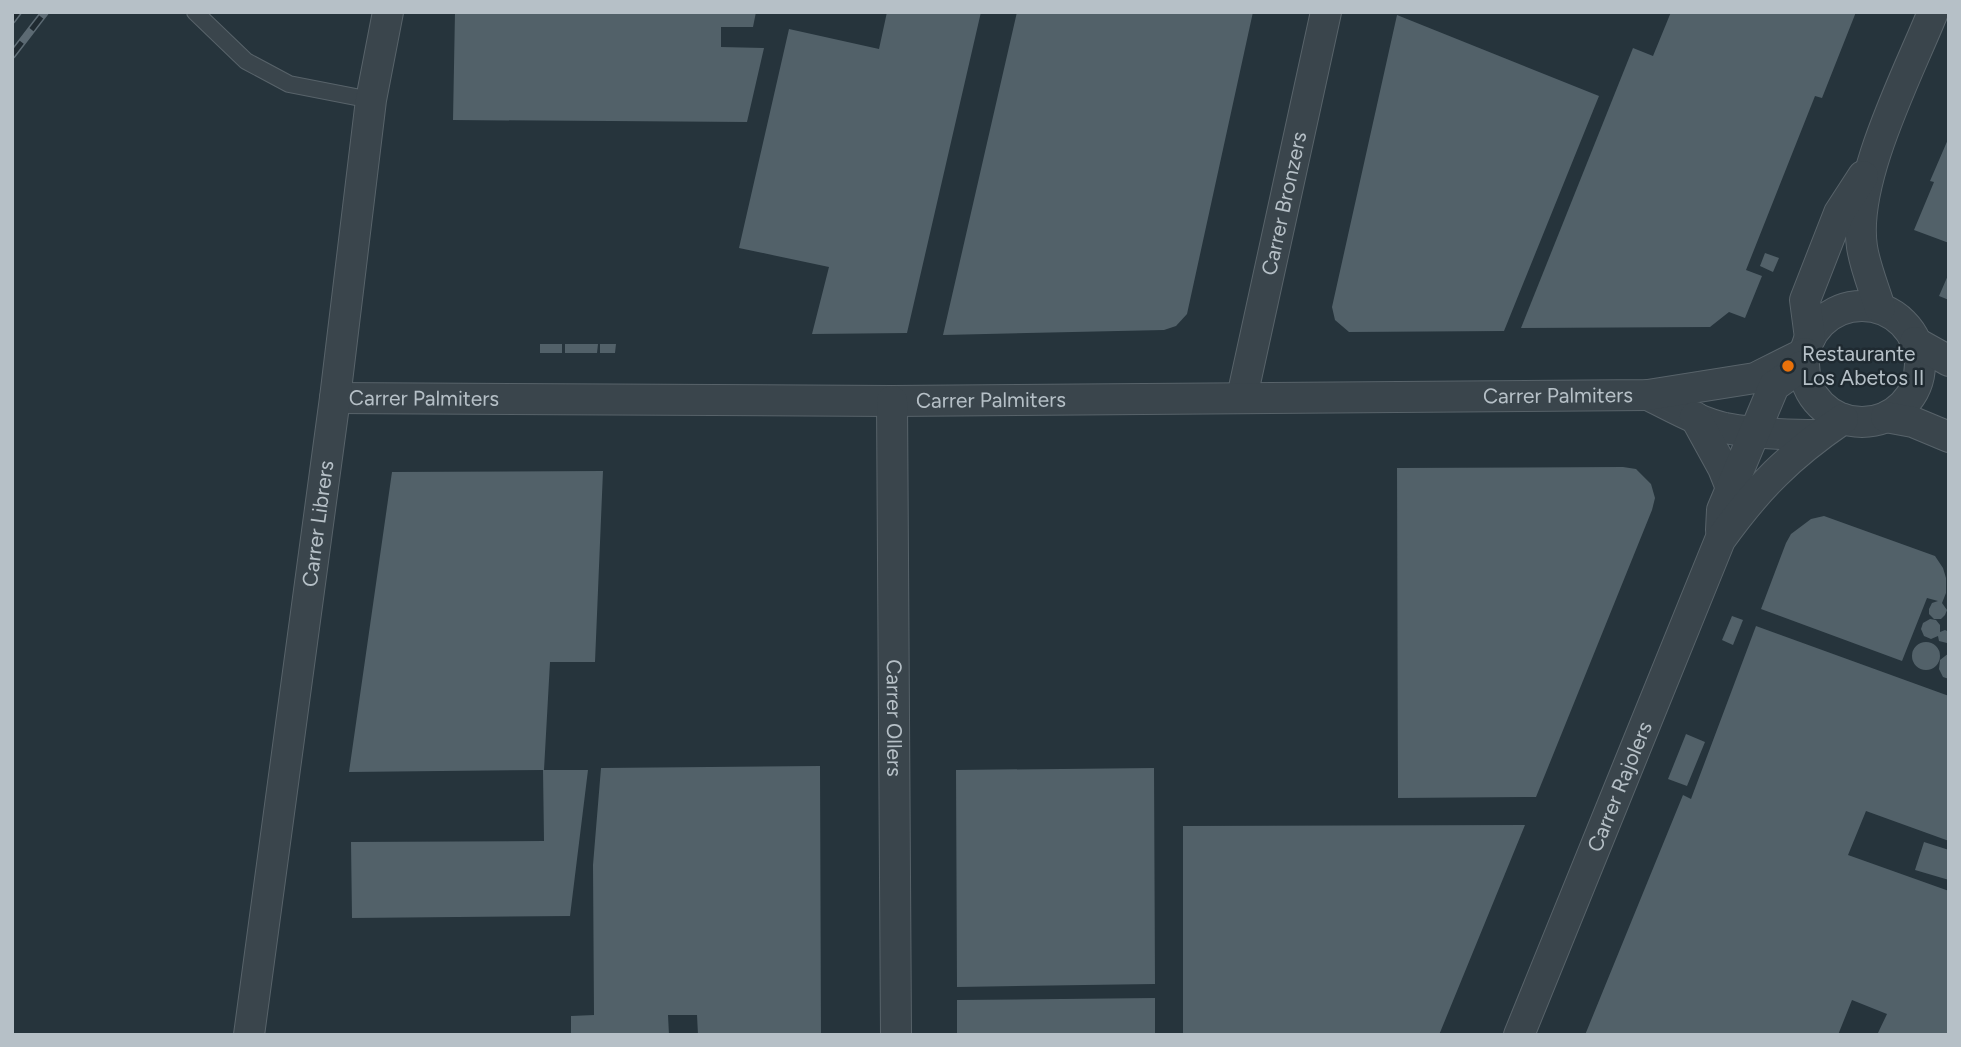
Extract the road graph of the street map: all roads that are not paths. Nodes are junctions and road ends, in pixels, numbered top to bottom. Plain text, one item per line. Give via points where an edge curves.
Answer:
1 (195, 12) edge
2 (388, 12) edge
3 (1326, 12) edge
4 (1933, 12) edge
5 (371, 100) junction
6 (1872, 161) junction
7 (1880, 308) junction
8 (1915, 342) junction
9 (1806, 352) junction
10 (1949, 361) edge
11 (1648, 395) junction
12 (1242, 397) junction
13 (335, 398) junction
14 (892, 401) junction
15 (1695, 417) junction
16 (1886, 417) junction
17 (1831, 427) junction
18 (1755, 432) junction
19 (1949, 437) edge
20 (1731, 488) junction
21 (1720, 540) junction
22 (249, 1035) edge
23 (896, 1035) edge
24 (1518, 1035) edge

1 - 5 lane via 246,61 289,84
2 - 5 street, Carrer Librers
3 - 12 street, Carrer Bronzers
4 - 6 street
5 - 13 street, Carrer Librers
6 - 7 street via 1861,215 1862,247
6 - 9 street via 1839,213 1805,300
7 - 8 street via 1908,327
7 - 9 street via 1847,307 1832,314 1820,324
8 - 10 street
8 - 16 street via 1919,356 1916,385 1909,398
9 - 11 street, Carrer Palmiters via 1755,377
9 - 17 street via 1807,383 1828,411
9 - 18 street, Carrer Rajolers via 1774,386
11 - 12 street, Carrer Palmiters
11 - 15 street, Carrer Palmiters
12 - 14 street, Carrer Palmiters
13 - 14 street, Carrer Palmiters
13 - 22 street, Carrer Librers
14 - 23 street, Carrer Ollers
15 - 18 street, Carrer Palmiters
15 - 20 street
16 - 17 street
16 - 19 street
17 - 18 street, Carrer Palmiters
17 - 21 street, Carrer Rajolers via 1787,460
18 - 20 street, Carrer Rajolers
20 - 21 street, Carrer Rajolers via 1722,510
21 - 24 street, Carrer Rajolers

